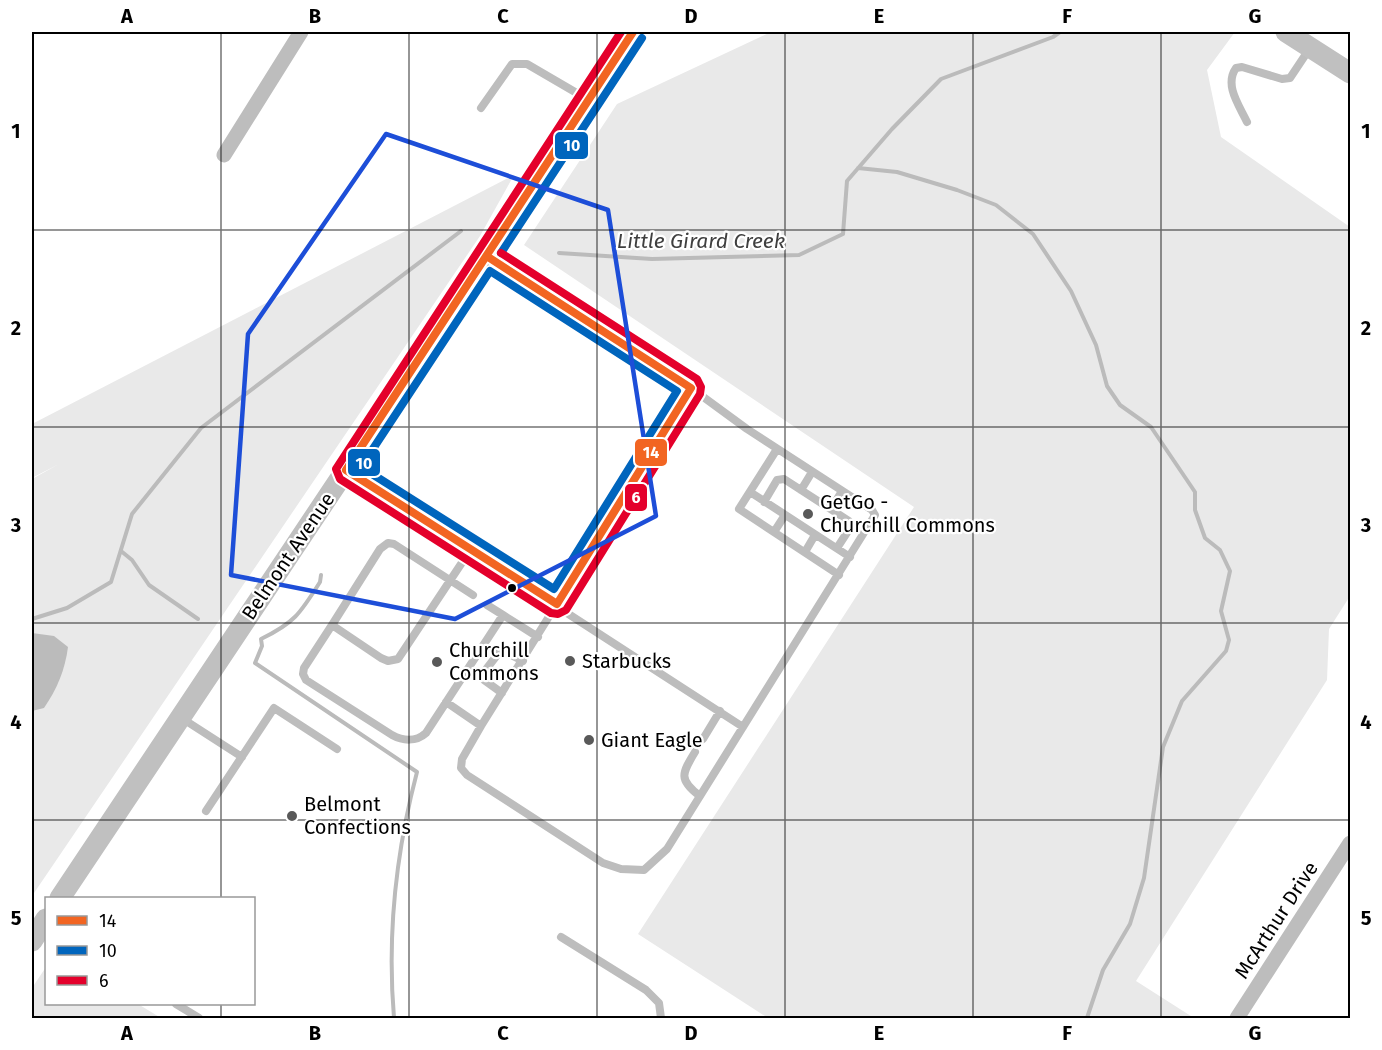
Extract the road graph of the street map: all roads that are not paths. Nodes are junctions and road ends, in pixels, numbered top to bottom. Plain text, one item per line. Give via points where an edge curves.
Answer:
1 (301, 32) edge
2 (633, 32) edge
3 (1286, 32) edge
4 (1311, 47) junction
5 (1350, 73) edge
6 (588, 100) junction
7 (482, 108) dead end
8 (1247, 122) dead end
9 (224, 155) dead end
10 (488, 257) junction
11 (691, 388) junction
12 (777, 449) junction
13 (346, 470) junction
14 (813, 472) junction
15 (801, 490) junction
16 (842, 491) junction
17 (750, 492) junction
18 (764, 502) junction
19 (831, 509) junction
20 (785, 515) junction
21 (774, 532) junction
22 (816, 535) junction
23 (837, 548) junction
24 (471, 549) junction
25 (805, 552) junction
26 (850, 557) junction
27 (839, 575) junction
28 (451, 581) junction
29 (472, 595) dead end
30 (557, 604) junction
31 (488, 605) dead end
32 (503, 615) junction
33 (332, 625) junction
34 (538, 637) junction
35 (523, 661) junction
36 (502, 693) junction
37 (446, 702) junction
38 (720, 711) junction
39 (180, 717) junction
40 (481, 726) junction
41 (743, 727) junction
42 (702, 740) dead end
43 (337, 749) dead end
44 (695, 752) dead end
45 (242, 757) junction
46 (700, 795) junction
47 (206, 811) dead end
48 (1350, 843) edge
49 (61, 897) edge
50 (45, 921) edge
51 (561, 937) dead end
52 (32, 941) edge
53 (178, 1005) edge
54 (199, 1018) edge
55 (661, 1018) edge
56 (1237, 1018) edge

1 - 9 street
2 - 6 main road, Belmont Avenue
3 - 4 main road
4 - 5 main road
4 - 8 lane via 1290,78 1236,68 1230,84
6 - 7 lane via 527,64 517,63
6 - 10 main road, Belmont Avenue
10 - 11 lane
10 - 13 main road, Belmont Avenue
11 - 12 lane
11 - 30 lane
12 - 14 lane
12 - 17 lane
13 - 24 lane
13 - 39 main road, Belmont Avenue
14 - 15 lane
14 - 16 lane
15 - 18 lane via 780,479
15 - 19 lane
16 - 19 lane
16 - 26 lane via 875,515
17 - 18 lane
17 - 21 lane via 739,509
18 - 20 lane
19 - 23 lane via 852,524
20 - 21 lane
20 - 22 lane
21 - 25 lane
22 - 23 lane
22 - 25 lane
23 - 26 lane
24 - 28 lane
24 - 30 lane
25 - 27 lane
26 - 27 lane
27 - 41 lane
28 - 29 lane
28 - 33 lane via 402,655 393,661 381,658
28 - 33 lane via 388,543 380,549
30 - 34 lane
30 - 38 lane
31 - 32 lane
32 - 34 lane
32 - 37 lane
33 - 37 lane via 304,668 306,680 406,740 422,736
34 - 35 lane
35 - 36 lane
35 - 36 lane via 501,650 484,672 484,680
36 - 40 lane
37 - 40 lane
38 - 41 lane
38 - 42 lane
39 - 45 lane
39 - 49 main road, Belmont Avenue
40 - 46 lane via 462,759 461,768 467,775 603,863 621,869 644,870 667,849
41 - 46 lane
43 - 45 lane via 274,708
44 - 46 lane via 684,778
45 - 47 lane
48 - 56 street, McArthur Drive
50 - 52 main road
51 - 55 lane via 646,990 659,1003
53 - 54 lane

